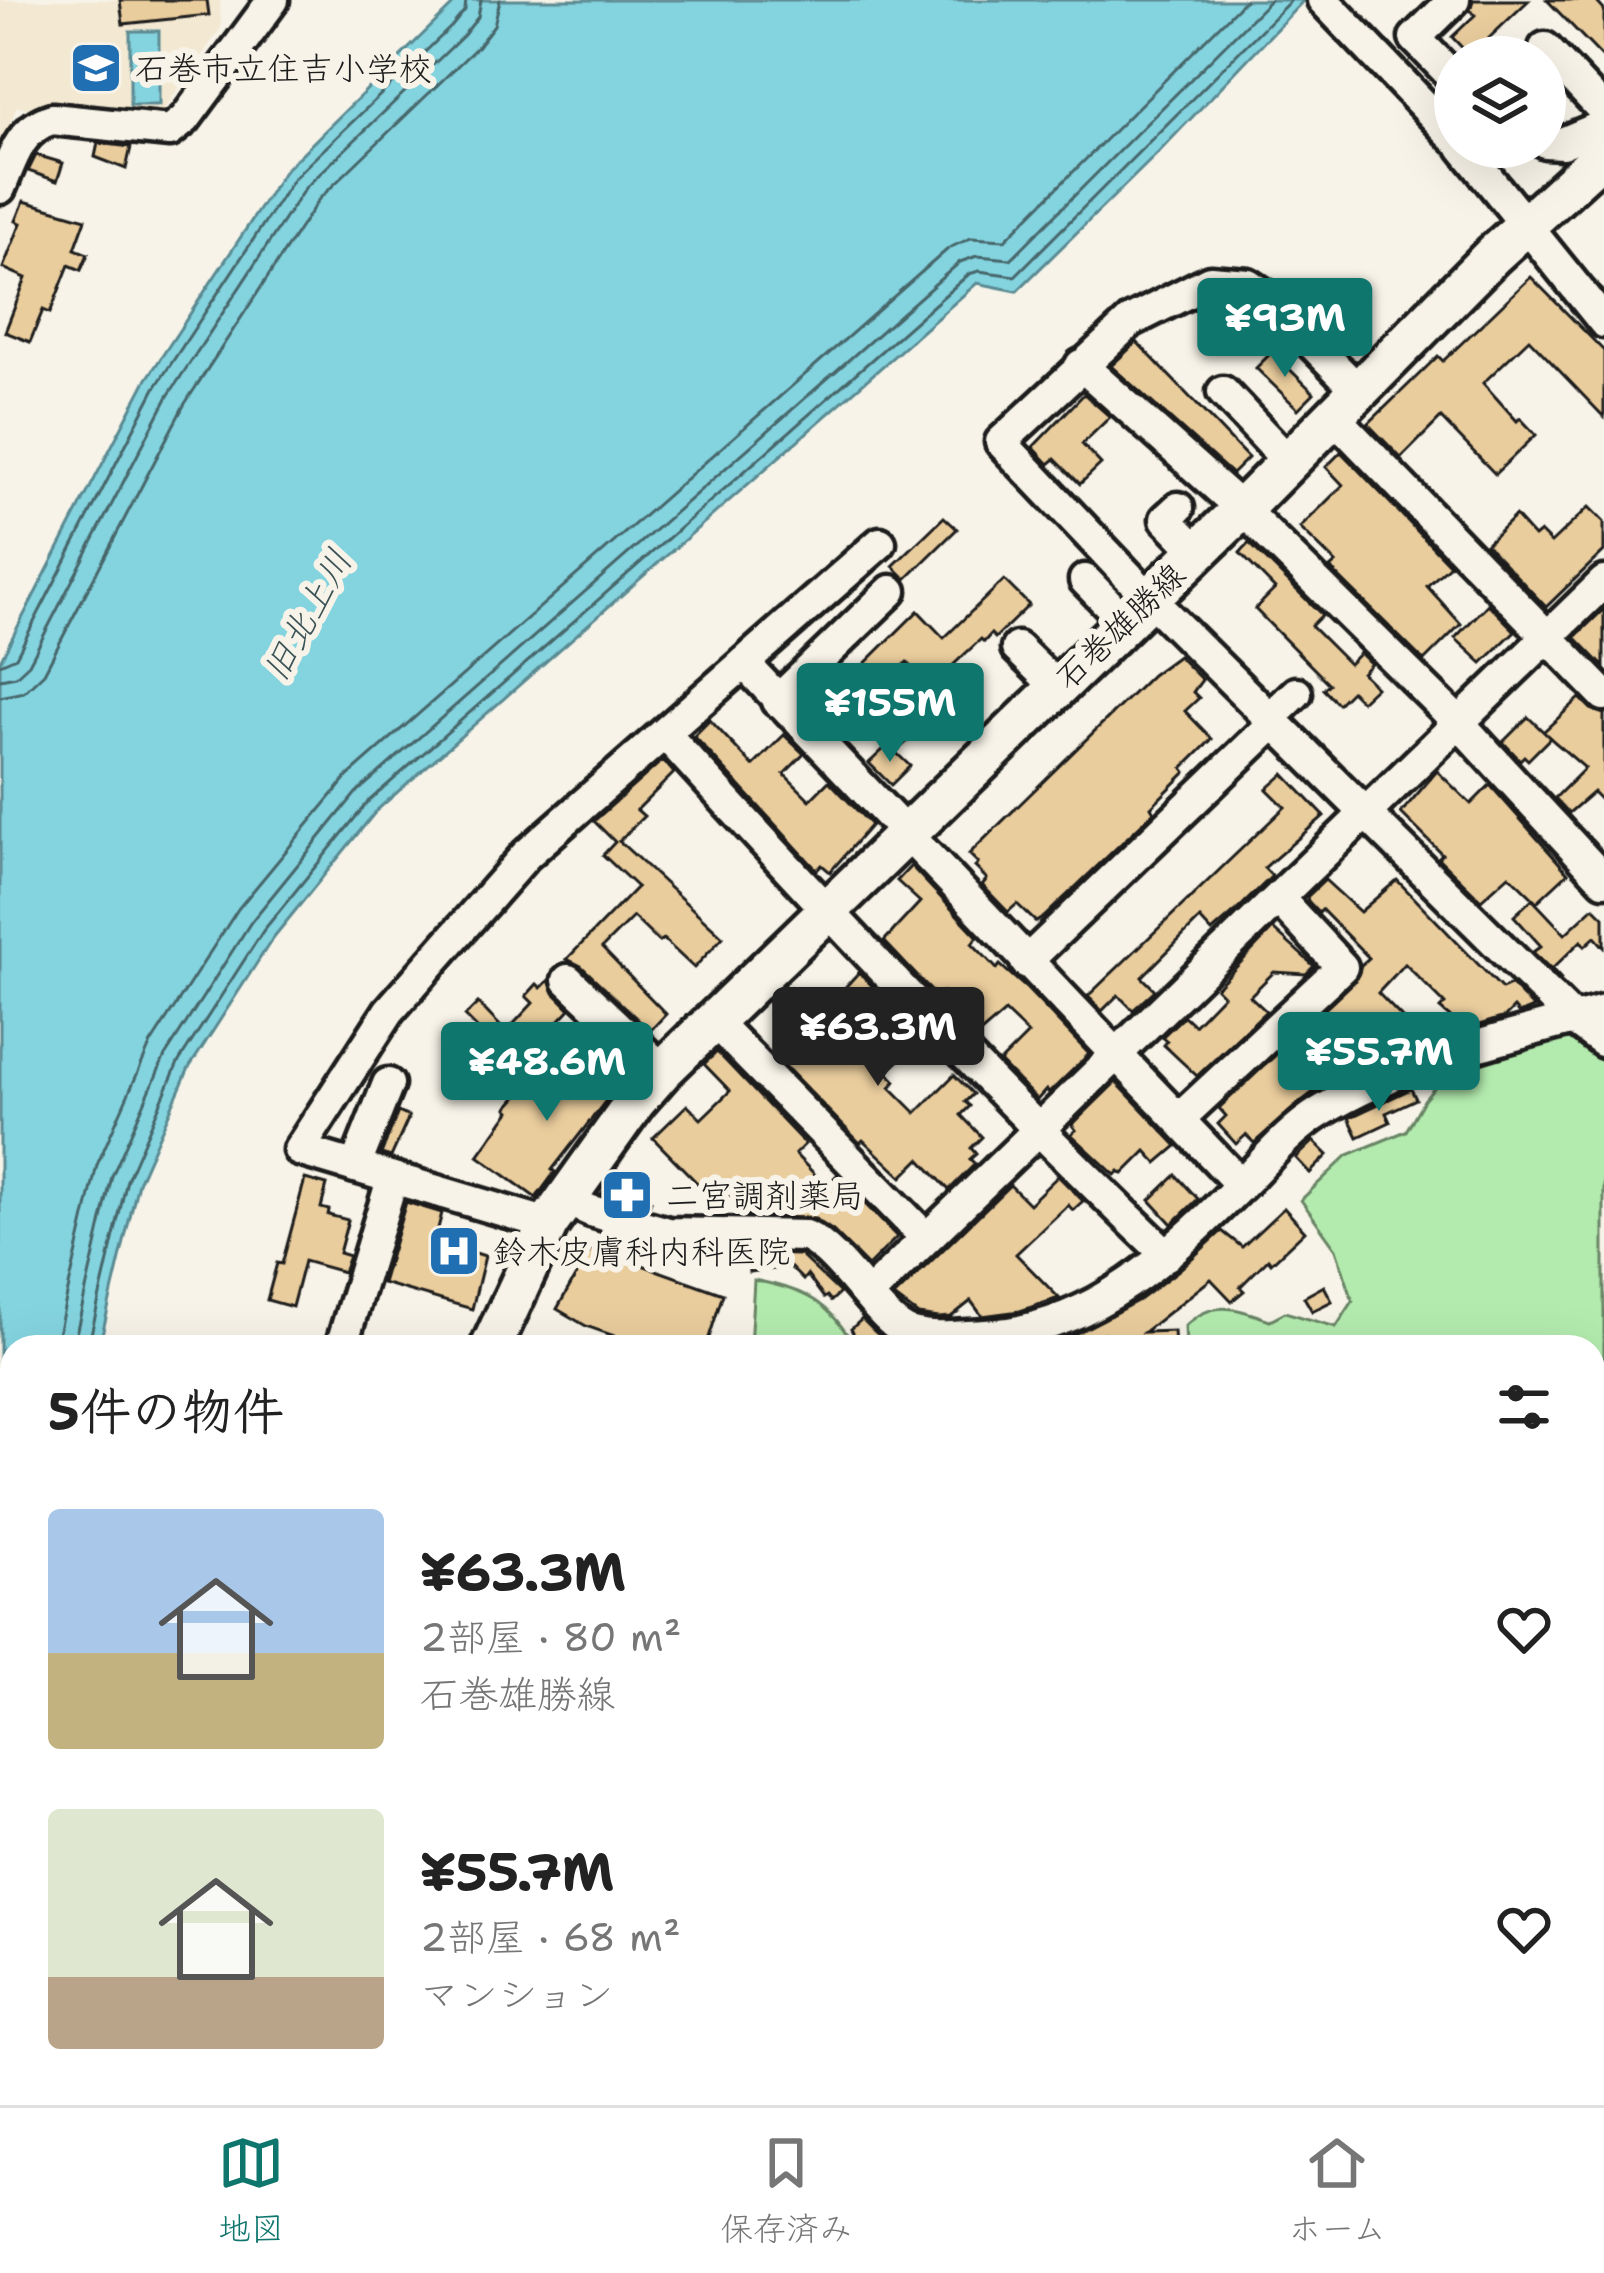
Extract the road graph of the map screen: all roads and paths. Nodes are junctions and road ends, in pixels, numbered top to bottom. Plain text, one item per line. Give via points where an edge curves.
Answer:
1 (242, 0) edge
2 (273, 0) edge
3 (1323, 0) edge
4 (1454, 0) edge
5 (233, 55) junction
6 (1434, 58) edge
7 (1566, 70) edge
8 (1604, 111) edge
9 (1434, 115) edge
10 (1604, 138) edge
11 (1566, 141) edge
12 (1604, 154) edge
13 (1479, 168) edge
14 (0, 188) edge
15 (1525, 225) junction
16 (1603, 316) edge
17 (1081, 365) junction
18 (1223, 392) dead end
19 (1347, 404) junction
20 (1288, 461) junction
21 (1178, 508) dead end
22 (1242, 508) junction
23 (880, 543) dead end
24 (1197, 551) junction
25 (1084, 580) dead end
26 (1604, 582) edge
27 (891, 591) dead end
28 (1137, 609) junction
29 (1547, 637) junction
30 (1017, 648) dead end
31 (744, 663) junction
32 (1057, 687) junction
33 (1296, 693) dead end
34 (1604, 695) edge
35 (777, 701) junction
36 (1271, 721) junction
37 (1460, 724) junction
38 (666, 735) junction
39 (1366, 813) junction
40 (905, 836) junction
41 (1604, 880) edge
42 (1279, 899) junction
43 (826, 911) junction
44 (1026, 962) junction
45 (568, 980) dead end
46 (905, 994) junction
47 (1604, 1011) edge
48 (1573, 1019) junction
49 (713, 1021) junction
50 (868, 1031) dead end
51 (1604, 1042) edge
52 (1120, 1055) junction
53 (663, 1070) junction
54 (388, 1084) dead end
55 (1180, 1118) junction
56 (1038, 1132) junction
57 (356, 1167) junction
58 (392, 1180) junction
59 (1241, 1185) junction
60 (557, 1212) junction
61 (926, 1238) junction
62 (1167, 1255) junction
63 (869, 1294) junction
64 (1067, 1333) edge
65 (345, 1335) edge
66 (496, 1335) edge

1 - 5 street
2 - 5 street
3 - 9 street
4 - 6 street via 1414,38
5 - 14 street via 170,130 36,124 24,133
7 - 8 street
10 - 11 street via 1594,129
12 - 15 main road, 石巻雄勝線
13 - 15 street
15 - 16 street
15 - 19 main road, 石巻雄勝線
17 - 19 street via 1131,321 1227,279 1263,294
17 - 22 street
17 - 28 street via 1001,442
18 - 20 street
19 - 20 main road, 石巻雄勝線
19 - 29 street
20 - 22 main road, 石巻雄勝線
21 - 24 street via 1166,519
22 - 24 main road, 石巻雄勝線
22 - 37 street
23 - 31 street
24 - 28 main road, 石巻雄勝線
25 - 28 street
26 - 29 street
27 - 35 street
28 - 32 main road, 石巻雄勝線
28 - 36 street
29 - 34 street
29 - 37 street
30 - 32 street
31 - 35 street
31 - 38 street
32 - 40 main road, 石巻雄勝線
33 - 36 street
35 - 40 street
36 - 39 street
36 - 44 street
37 - 39 street
37 - 41 street
38 - 43 street
38 - 57 street via 526,855 389,1011 299,1150
39 - 42 street
39 - 48 street
40 - 43 main road, 石巻雄勝線
40 - 44 street
42 - 52 street
42 - 55 street via 1342,968
43 - 46 street
43 - 49 main road, 石巻雄勝線
44 - 52 street
45 - 53 street
46 - 50 street
46 - 56 street
47 - 48 street
48 - 51 street
48 - 59 street via 1432,1062 1322,1111
49 - 53 main road, 石巻雄勝線
49 - 61 street
52 - 55 street
52 - 56 street
53 - 60 main road, 石巻雄勝線
54 - 57 street
55 - 59 street
56 - 61 street
56 - 62 street
57 - 58 street
58 - 60 street
58 - 65 street
59 - 62 street
60 - 63 street via 590,1211 668,1232 806,1235
60 - 66 main road, 石巻雄勝線
61 - 63 street
62 - 64 street
63 - 64 street via 916,1335

